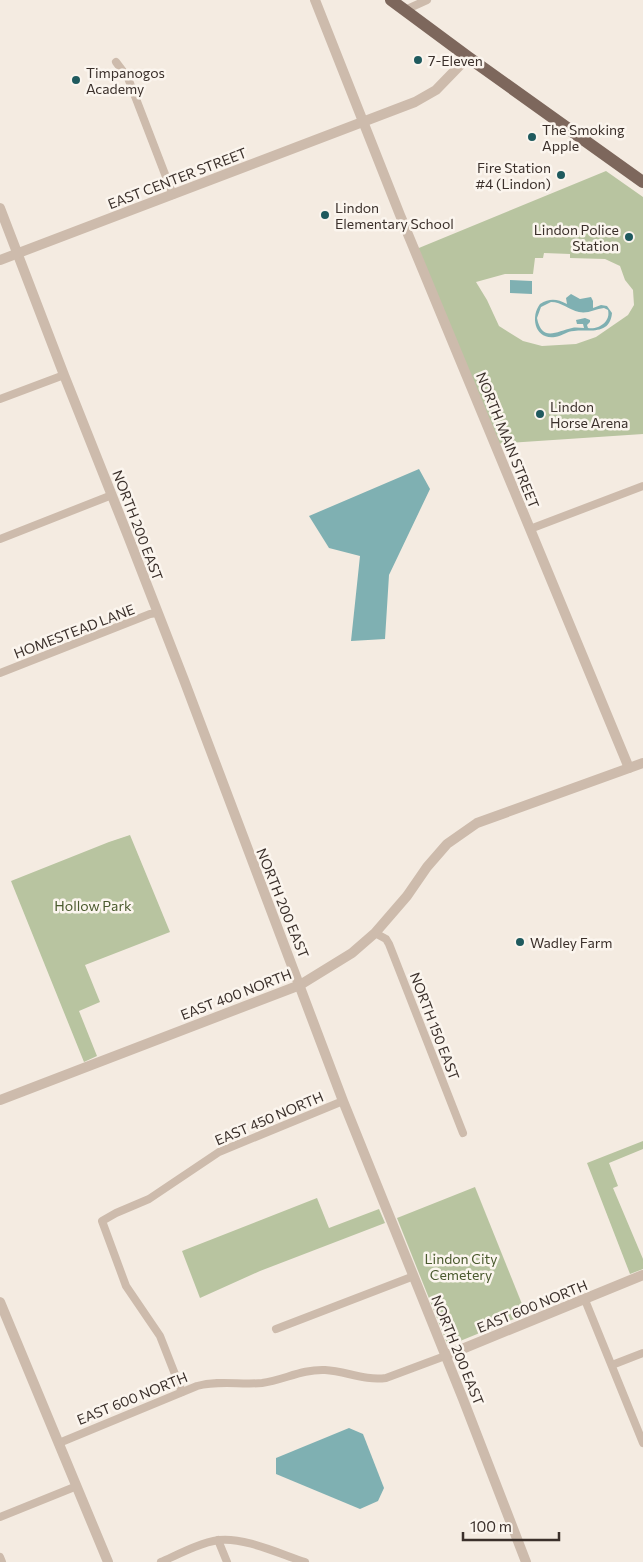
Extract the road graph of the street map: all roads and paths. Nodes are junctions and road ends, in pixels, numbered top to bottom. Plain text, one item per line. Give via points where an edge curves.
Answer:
1 (315, 0) edge
2 (391, 0) edge
3 (427, 0) edge
4 (405, 10) junction
5 (468, 57) junction
6 (116, 62) dead end
7 (363, 121) junction
8 (643, 182) edge
9 (173, 195) junction
10 (0, 208) edge
11 (18, 253) junction
12 (0, 260) edge
13 (64, 375) junction
14 (0, 400) edge
15 (643, 486) edge
16 (112, 495) junction
17 (530, 529) junction
18 (0, 539) edge
19 (157, 613) junction
20 (0, 673) edge
21 (643, 763) edge
22 (629, 768) junction
23 (375, 933) junction
24 (300, 984) junction
25 (0, 1100) edge
26 (343, 1101) junction
27 (463, 1133) dead end
28 (643, 1275) edge
29 (414, 1276) junction
30 (585, 1300) junction
31 (1, 1309) edge
32 (276, 1329) dead end
33 (643, 1353) edge
34 (445, 1356) junction
35 (612, 1365) junction
36 (182, 1392) junction
37 (59, 1443) junction
38 (643, 1443) edge
39 (77, 1486) junction
40 (0, 1517) edge
41 (218, 1540) junction
42 (0, 1557) edge
43 (523, 1561) edge
44 (2, 1562) edge
45 (108, 1562) edge
46 (161, 1562) edge
47 (226, 1562) edge
48 (305, 1562) edge

1 - 7 street, NORTH MAIN STREET
2 - 4 main road
3 - 4 street
4 - 5 main road
5 - 7 street, EAST CENTER STREET via 436,90 415,102
5 - 8 main road
6 - 9 street via 128,78
7 - 9 street, EAST CENTER STREET
7 - 17 street, NORTH MAIN STREET
9 - 11 street, EAST CENTER STREET
10 - 11 street, NORTH 200 EAST
11 - 12 street, EAST CENTER STREET
11 - 13 street, NORTH 200 EAST
13 - 14 street
13 - 16 street, NORTH 200 EAST
15 - 17 street
16 - 18 street
16 - 19 street, NORTH 200 EAST
17 - 22 street, NORTH MAIN STREET
19 - 20 street, HOMESTEAD LANE
19 - 24 street, NORTH 200 EAST
21 - 22 street, EAST 400 NORTH
22 - 23 street, EAST 400 NORTH via 477,823 447,844
23 - 24 street, EAST 400 NORTH via 352,953
23 - 27 street, NORTH 150 EAST via 389,944
24 - 25 street, EAST 400 NORTH
24 - 26 street, NORTH 200 EAST
26 - 29 street, NORTH 200 EAST
26 - 36 street, EAST 450 NORTH via 219,1152 149,1199 102,1221 126,1286 160,1336
28 - 30 street, EAST 600 NORTH
29 - 32 street
29 - 34 street, NORTH 200 EAST
30 - 34 street, EAST 600 NORTH
30 - 35 street
31 - 37 street
33 - 35 street
34 - 36 street, EAST 600 NORTH via 386,1378 368,1379 316,1370 261,1383 210,1382
34 - 43 street, NORTH 200 EAST
35 - 38 street
36 - 37 street, EAST 600 NORTH
37 - 39 street
39 - 40 street
39 - 45 street
41 - 46 street
41 - 47 street
41 - 48 street via 248,1543
42 - 44 street

